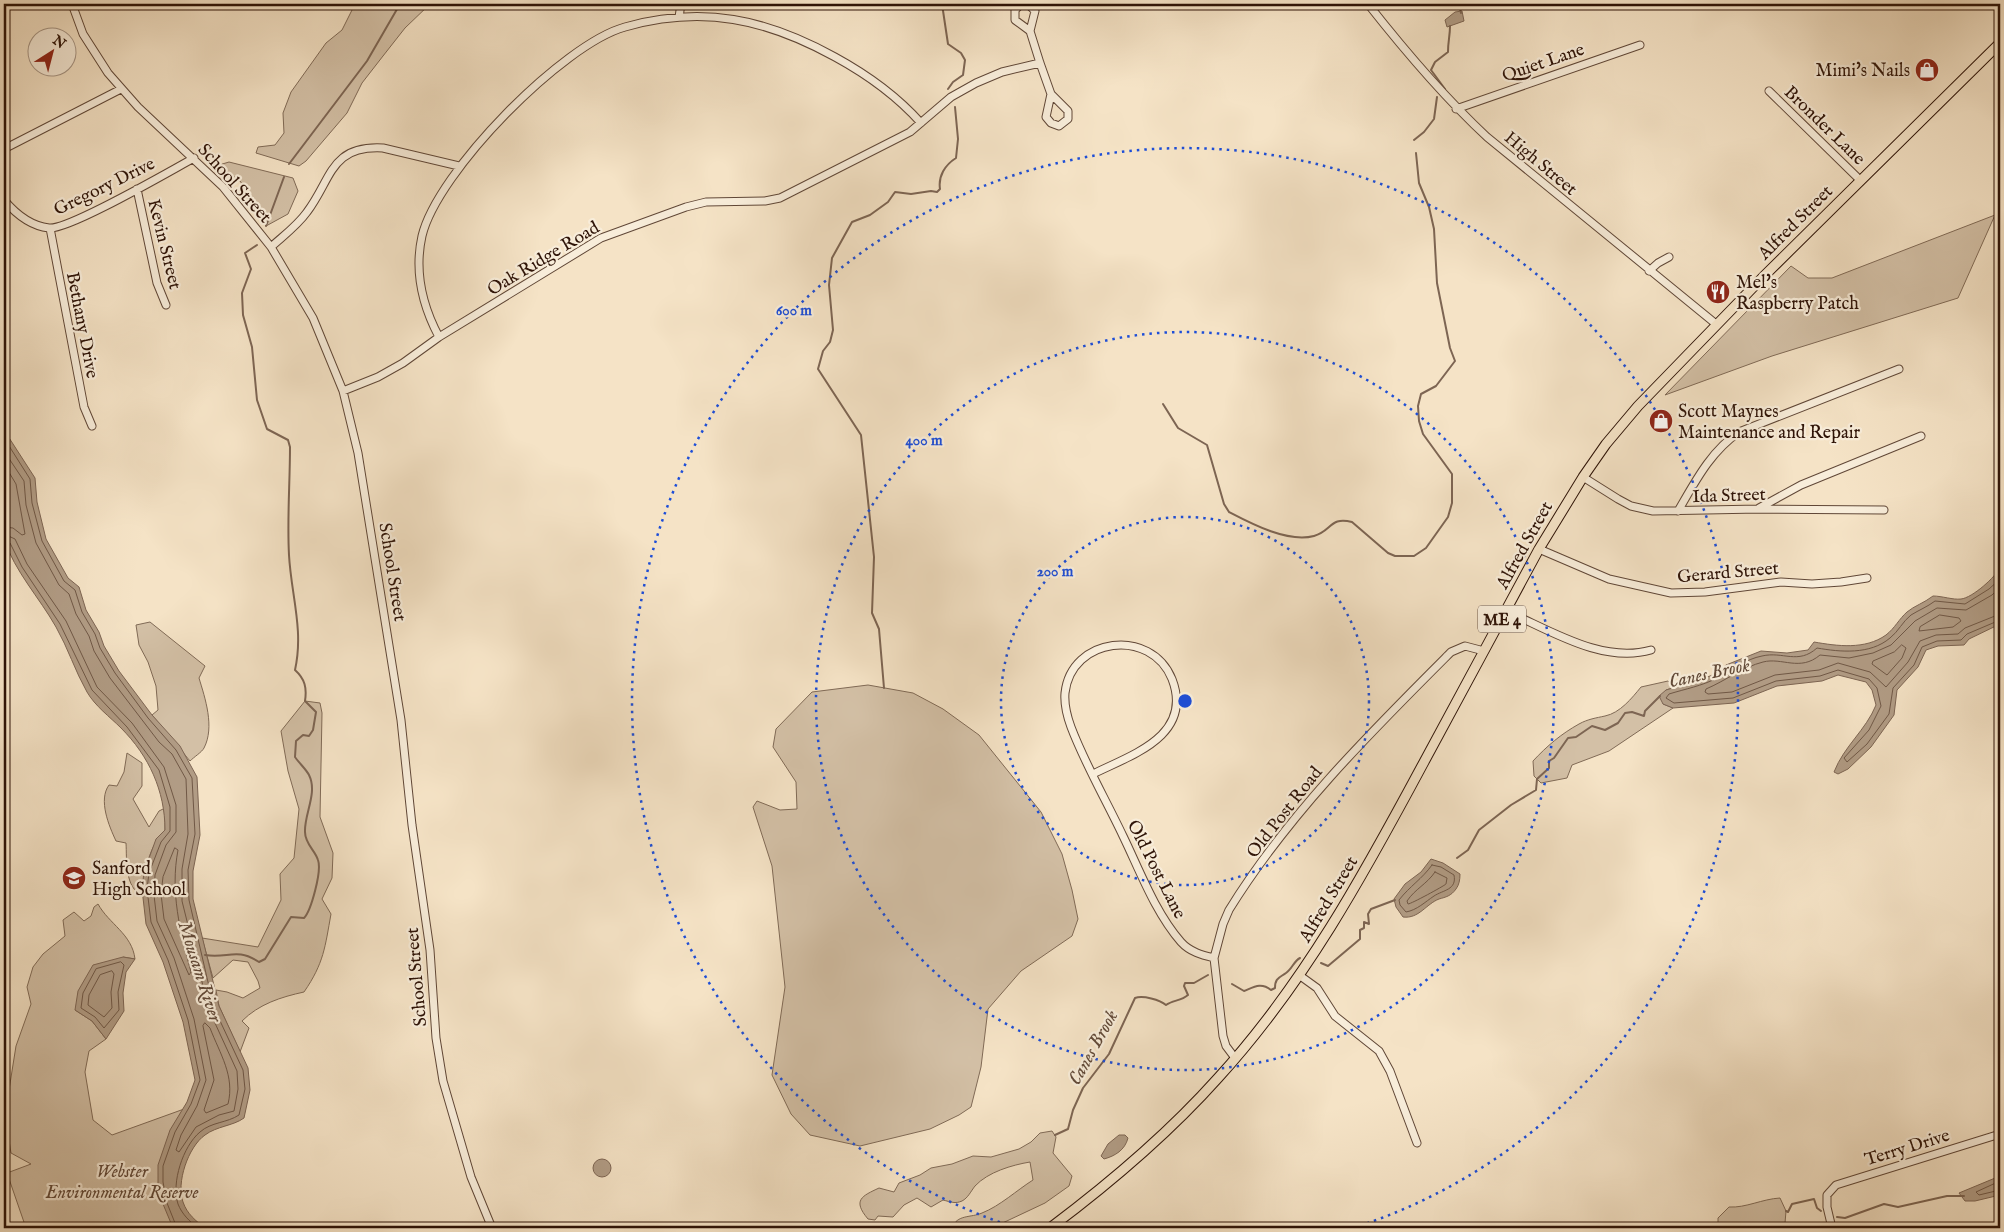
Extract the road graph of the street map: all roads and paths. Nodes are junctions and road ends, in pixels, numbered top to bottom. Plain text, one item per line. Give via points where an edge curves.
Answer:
1 (72, 4) edge
2 (681, 4) edge
3 (1368, 4) edge
4 (679, 17) junction
5 (1030, 31) dead end
6 (2000, 42) edge
7 (1640, 45) dead end
8 (1040, 63) junction
9 (121, 89) junction
10 (1769, 91) dead end
11 (1051, 94) dead end
12 (1456, 109) junction
13 (921, 123) junction
14 (4, 149) edge
15 (194, 158) junction
16 (459, 166) junction
17 (1860, 180) junction
18 (137, 189) junction
19 (4, 200) edge
20 (50, 228) junction
21 (271, 247) junction
22 (1669, 257) dead end
23 (1649, 271) junction
24 (166, 305) dead end
25 (1716, 324) junction
26 (439, 337) junction
27 (1899, 369) dead end
28 (343, 391) junction
29 (92, 426) dead end
30 (1921, 436) dead end
31 (1583, 477) junction
32 (1759, 509) junction
33 (1884, 510) dead end
34 (1678, 511) junction
35 (1539, 549) junction
36 (1866, 578) dead end
37 (1506, 612) junction
38 (1484, 650) junction
39 (1651, 650) dead end
40 (1093, 774) junction
41 (1214, 958) junction
42 (1299, 975) junction
43 (1235, 1058) junction
44 (2000, 1134) edge
45 (1416, 1143) dead end
46 (492, 1228) edge
47 (1050, 1228) edge
48 (1832, 1228) edge

1 - 9 street, School Street via 83,34
2 - 4 street
3 - 12 street, High Street
4 - 13 street via 743,20 795,36 889,91
4 - 16 street via 625,27 605,35 579,52 512,107
5 - 8 street
6 - 17 main road, Alfred Street / ME 4
7 - 12 street, Quiet Lane
8 - 11 street
8 - 13 street, Oak Ridge Road via 976,82 951,97
9 - 14 street
9 - 15 street, School Street
10 - 17 street, Bronder Lane
12 - 23 street, High Street
13 - 26 street, Oak Ridge Road via 896,140 780,198 706,202 601,238
15 - 18 street, Gregory Drive
15 - 21 street, School Street
16 - 21 street via 383,148 353,151 328,173 299,222
16 - 26 street via 431,210 420,250 422,295
17 - 25 main road, Alfred Street / ME 4
18 - 20 street, Gregory Drive
18 - 24 street, Kevin Street via 157,283
19 - 20 street, Gregory Drive via 26,220
20 - 29 street, Bethany Drive via 84,407
21 - 28 street, School Street via 313,318
22 - 23 street
23 - 25 street, High Street
25 - 31 main road, Alfred Street / ME 4 via 1638,406
26 - 28 street, Oak Ridge Road via 378,377
27 - 34 street via 1739,432 1724,442 1706,464
28 - 46 street, School Street via 358,453 401,720 443,1081 463,1153
30 - 32 street via 1801,485
31 - 34 street, Ida Street via 1631,506 1654,511
31 - 35 main road, Alfred Street / ME 4
32 - 33 street, Ida Street
32 - 34 street, Ida Street
35 - 36 street, Gerard Street via 1609,579 1671,593 1781,582 1812,584
35 - 37 main road, Alfred Street / ME 4
37 - 38 main road, Alfred Street / ME 4
37 - 39 street via 1611,653 1633,654
38 - 41 street, Old Post Road via 1465,646 1452,652 1339,766 1239,895 1223,924
38 - 42 main road, Alfred Street / ME 4 via 1363,876
40 - 40 street, Old Post Lane via 1066,712 1067,684 1081,659 1097,648 1116,644 1141,648 1160,661 1172,680 1176,704 1172,719 1154,744
40 - 41 street, Old Post Lane via 1169,927 1188,948
41 - 43 street, Old Post Road via 1223,1036
42 - 43 main road, Alfred Street / ME 4
42 - 45 street via 1317,988 1335,1016 1379,1051 1390,1071
43 - 47 main road, Alfred Street / ME 4 via 1176,1122 1135,1160
44 - 48 street, Terry Drive via 1832,1187 1826,1207

